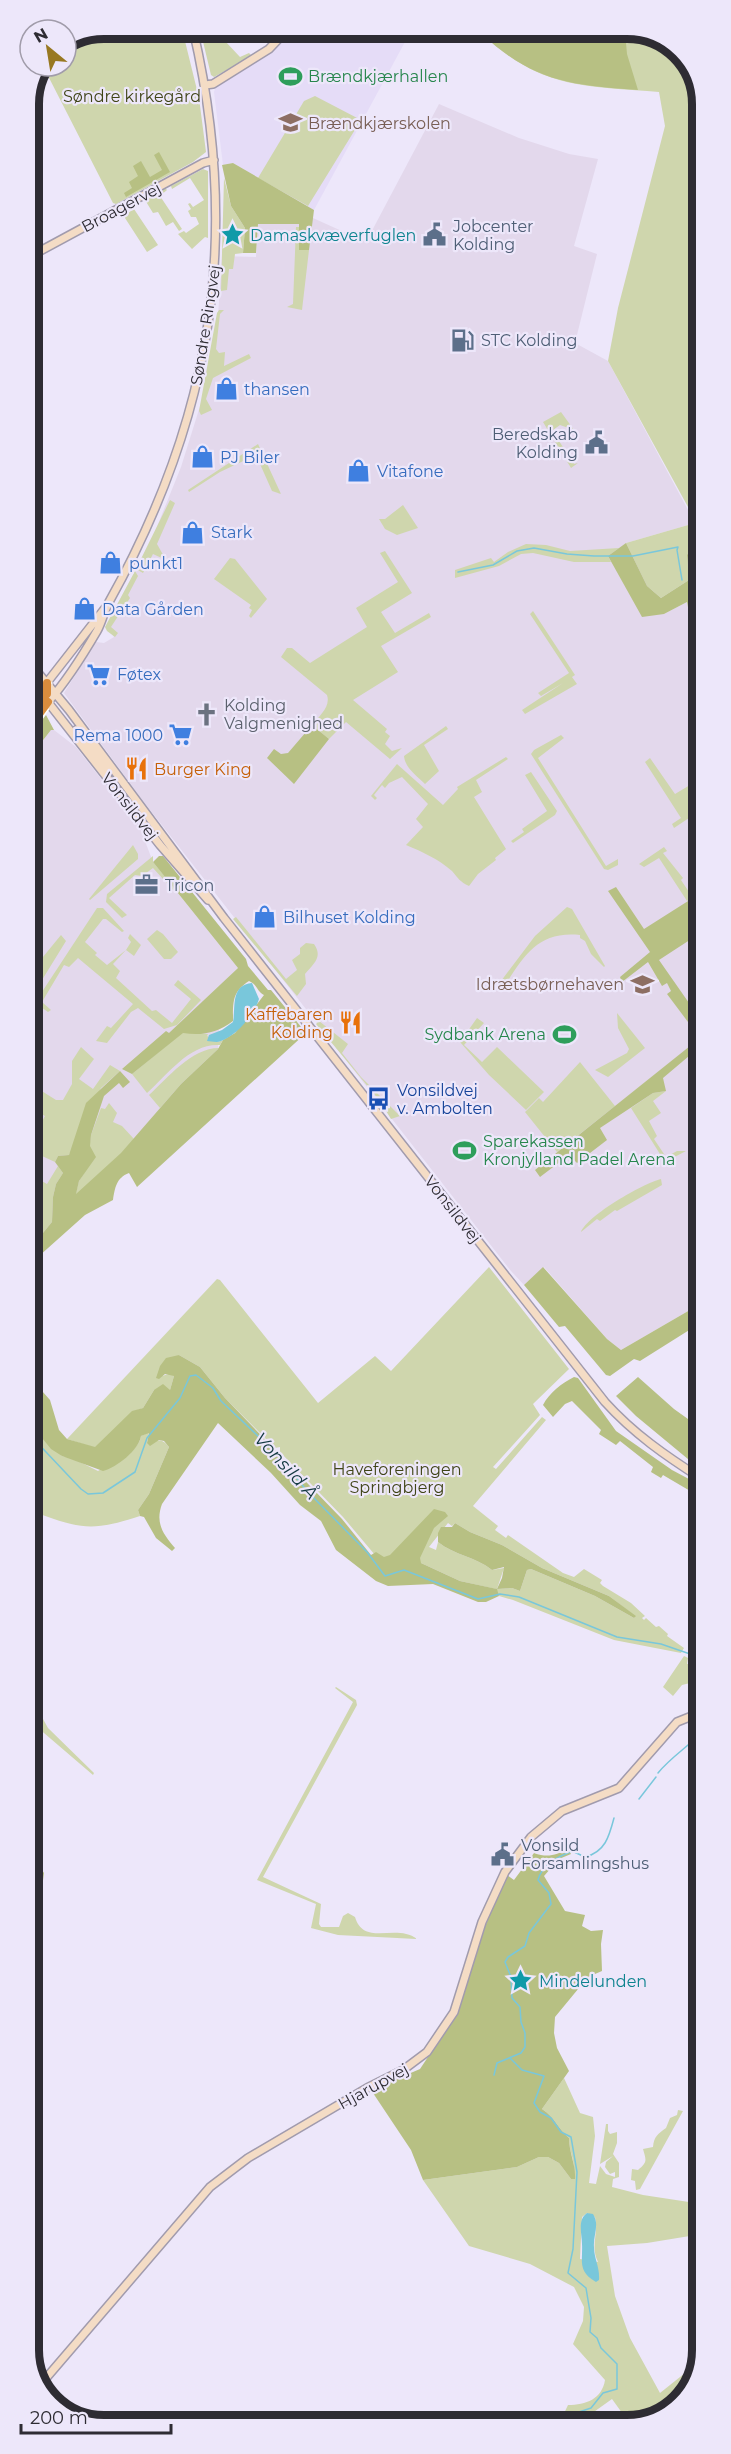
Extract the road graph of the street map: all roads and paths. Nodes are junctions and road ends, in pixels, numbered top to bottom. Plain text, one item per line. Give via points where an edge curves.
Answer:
1 (195, 39) edge
2 (279, 39) edge
3 (205, 86) junction
4 (214, 160) junction
5 (39, 251) edge
6 (107, 606) junction
7 (39, 679) edge
8 (39, 683) edge
9 (39, 686) edge
10 (47, 693) junction
11 (39, 697) edge
12 (39, 704) edge
13 (39, 709) edge
14 (121, 794) junction
15 (167, 840) junction
16 (160, 845) junction
17 (202, 885) junction
18 (224, 918) junction
19 (692, 1472) edge
20 (692, 1716) edge
21 (46, 2378) edge

1 - 3 main road, Søndre Ringvej
2 - 3 main road via 259,56
3 - 4 main road, Søndre Ringvej
4 - 5 main road, Broagervej
4 - 6 main road, Søndre Ringvej via 216,257 199,379 175,461 149,526
6 - 10 main road, Søndre Ringvej
6 - 10 main road, Søndre Ringvej via 97,630
7 - 10 main road
8 - 10 main road
9 - 10 main road
10 - 11 highway
10 - 12 highway
10 - 13 highway
10 - 14 main road, Vonsildvej
10 - 15 main road, Vonsildvej
14 - 15 main road via 159,838
14 - 16 main road, Vonsildvej
15 - 17 main road, Vonsildvej
16 - 17 main road via 170,849
16 - 18 main road, Vonsildvej
17 - 18 main road, Vonsildvej
18 - 19 main road, Vonsildvej via 605,1402 652,1446
20 - 21 main road, Hjarupvej via 677,1722 619,1788 562,1811 531,1837 505,1872 482,1922 454,2012 427,2052 403,2070 248,2158 210,2187

